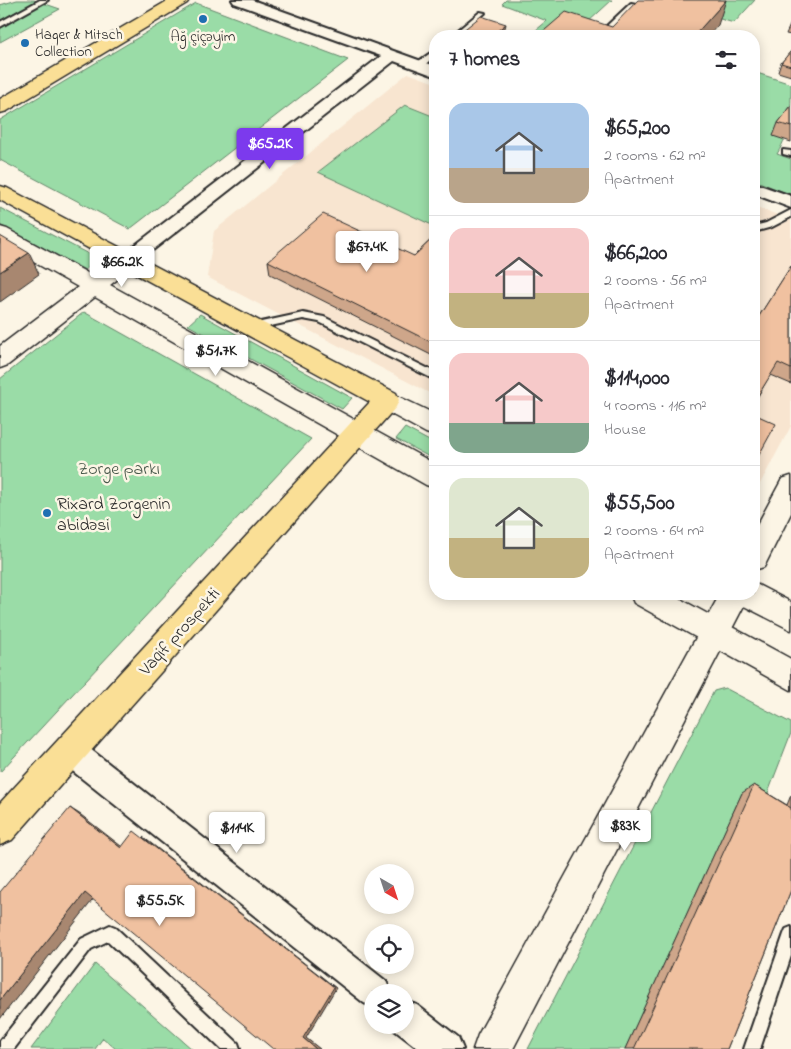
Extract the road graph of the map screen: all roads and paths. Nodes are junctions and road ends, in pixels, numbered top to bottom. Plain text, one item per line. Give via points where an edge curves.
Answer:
1 (45, 0) edge
2 (159, 0) edge
3 (181, 0) edge
4 (239, 0) edge
5 (254, 0) edge
6 (633, 4) edge
7 (482, 13) dead end
8 (286, 16) junction
9 (0, 25) edge
10 (461, 30) edge
11 (605, 30) edge
12 (392, 55) junction
13 (429, 57) edge
14 (420, 65) junction
15 (429, 69) edge
16 (0, 92) edge
17 (0, 107) edge
18 (760, 190) edge
19 (0, 192) edge
20 (791, 202) edge
21 (791, 212) edge
22 (760, 227) edge
23 (0, 234) edge
24 (128, 260) junction
25 (94, 286) junction
26 (252, 326) junction
27 (0, 359) edge
28 (429, 373) edge
29 (387, 400) junction
30 (429, 423) edge
31 (357, 434) junction
32 (429, 474) edge
33 (791, 487) edge
34 (760, 546) edge
35 (655, 600) edge
36 (732, 600) edge
37 (759, 600) edge
38 (791, 617) edge
39 (714, 633) junction
40 (791, 676) edge
41 (70, 751) junction
42 (0, 828) edge
43 (791, 934) edge
44 (365, 984) edge
45 (414, 1023) edge
46 (4, 1049) edge
47 (232, 1049) edge
48 (446, 1049) edge
49 (492, 1049) edge
50 (752, 1049) edge

1 - 9 lane
2 - 16 main road
3 - 17 main road
4 - 8 street
5 - 8 street
6 - 11 lane
7 - 10 lane
8 - 12 street
12 - 14 street
12 - 24 street
13 - 14 lane
14 - 15 street
18 - 20 street
19 - 24 main road
21 - 22 lane
23 - 25 main road
24 - 25 main road
24 - 26 main road
25 - 27 main road
25 - 31 main road
26 - 28 lane via 303,316 321,319
26 - 29 main road
29 - 30 main road
29 - 31 main road, Vaqif prospekti
31 - 32 main road
31 - 41 main road, Vaqif prospekti
33 - 34 main road
35 - 39 main road
36 - 39 main road
37 - 38 main road
39 - 40 main road
39 - 49 main road
41 - 42 main road, Vaqif prospekti
41 - 44 street
43 - 50 lane
45 - 48 street
46 - 47 lane via 86,944 110,932

